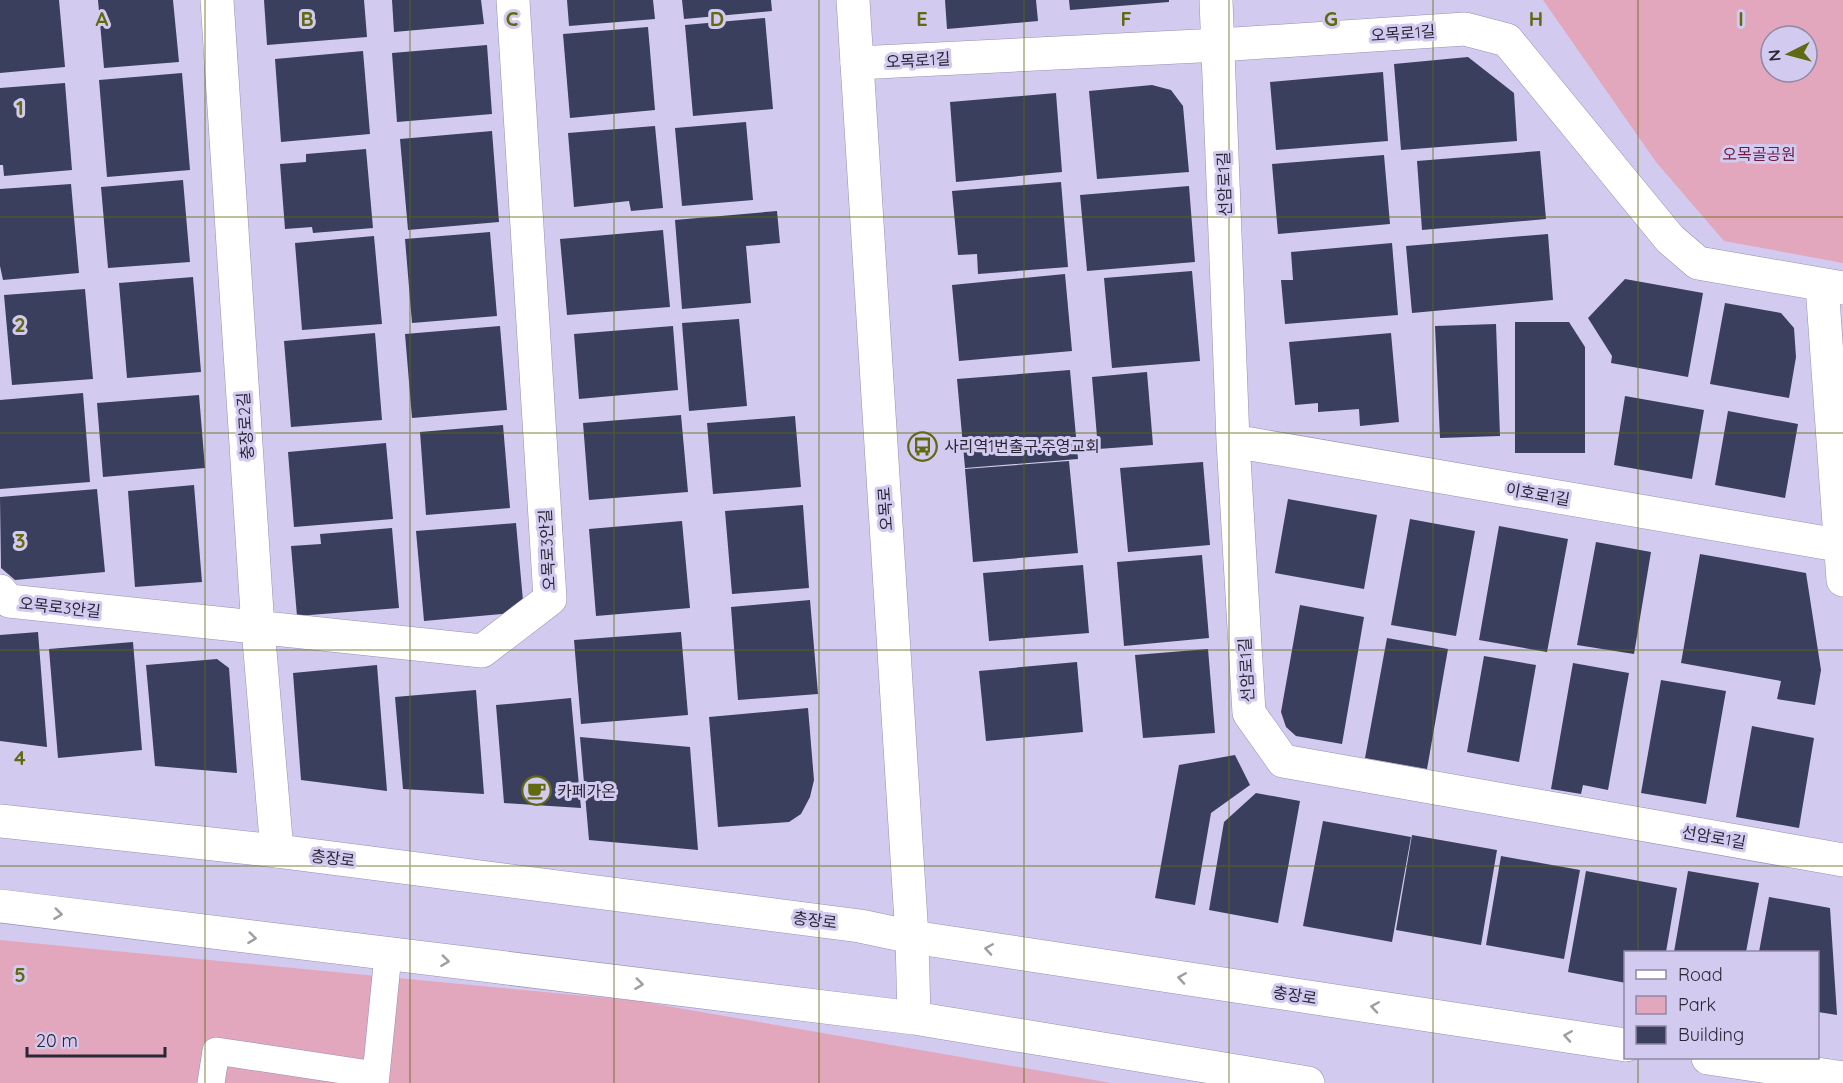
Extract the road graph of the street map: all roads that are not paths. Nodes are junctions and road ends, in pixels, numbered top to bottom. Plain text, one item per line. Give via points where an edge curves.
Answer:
1 (217, 0) edge
2 (513, 0) edge
3 (853, 0) edge
4 (1216, 0) edge
5 (1219, 45) junction
6 (857, 63) junction
7 (1832, 287) edge
8 (1233, 441) junction
9 (1842, 546) edge
10 (1843, 580) edge
11 (0, 591) edge
12 (258, 628) junction
13 (0, 822) edge
14 (277, 851) junction
15 (1843, 860) edge
16 (0, 906) edge
17 (912, 937) junction
18 (388, 955) junction
19 (914, 1018) junction
20 (1624, 1045) edge
21 (1715, 1059) edge
22 (1843, 1078) edge
23 (376, 1079) edge
24 (211, 1083) edge
25 (1308, 1083) edge

1 - 12 street, 충장로2길
2 - 12 street, 오목로3안길 via 550,599 482,651
3 - 6 street, 오목로
4 - 5 street, 선암로1길
5 - 6 street, 오목로1길
5 - 7 street, 오목로1길 via 1465,28 1507,40 1670,239 1698,263
5 - 8 street, 선암로1길
6 - 17 street, 오목로
7 - 9 street
8 - 9 street, 이호로1길
8 - 15 street, 선암로1길 via 1249,712 1283,761
9 - 10 street
11 - 12 street, 오목로3안길 via 9,601
12 - 14 street, 충장로2길
13 - 14 street, 충장로
14 - 17 street, 충장로 via 860,926
16 -> 18 street
17 - 19 street, 오목로
20 -> 17 street, 충장로
18 -> 19 street
18 - 23 lane
19 - 25 street
21 - 22 street
23 - 24 lane via 216,1051

